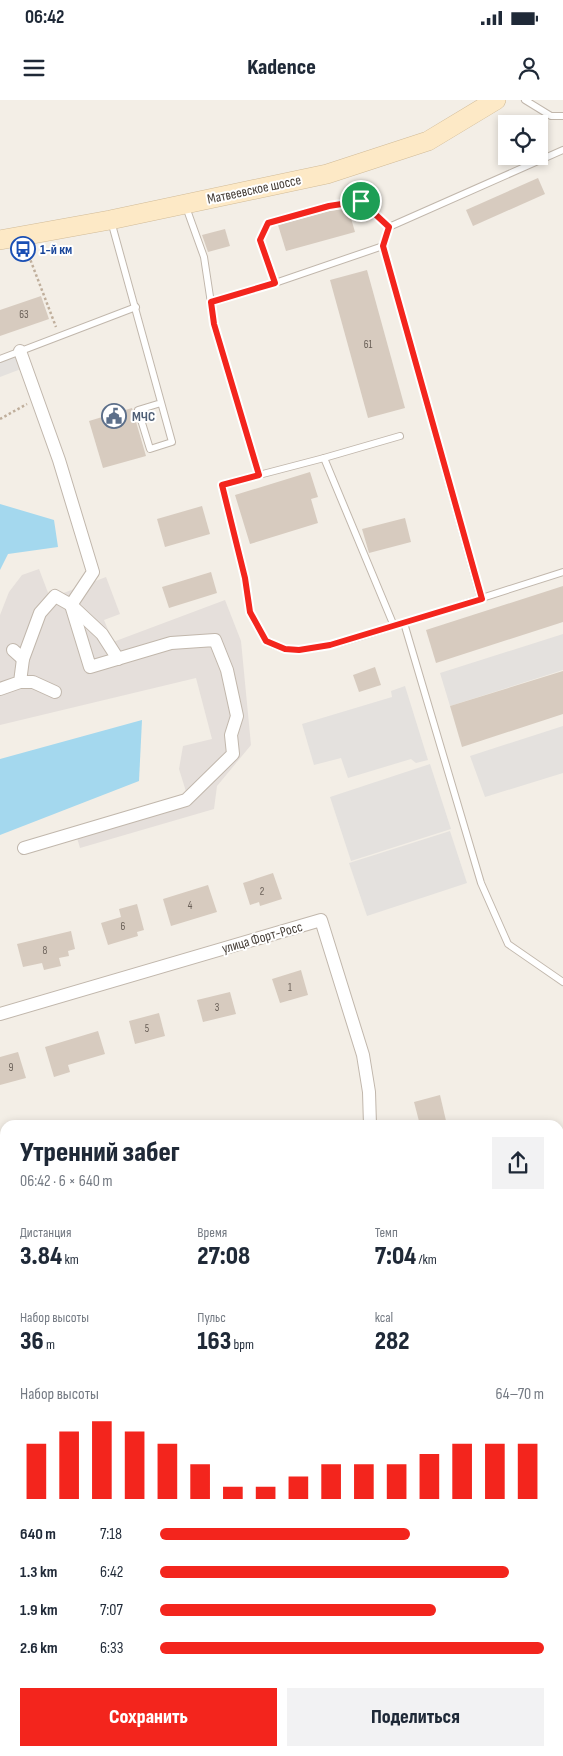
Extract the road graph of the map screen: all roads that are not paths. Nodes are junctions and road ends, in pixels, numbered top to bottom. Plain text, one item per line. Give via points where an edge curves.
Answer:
1 (496, 100) edge
2 (525, 100) edge
3 (563, 116) edge
4 (563, 150) edge
5 (185, 204) junction
6 (110, 220) junction
7 (389, 227) junction
8 (0, 240) edge
9 (383, 246) junction
10 (275, 283) junction
11 (211, 302) junction
12 (136, 307) junction
13 (20, 351) junction
14 (0, 359) edge
15 (161, 403) junction
16 (400, 436) dead end
17 (324, 458) junction
18 (259, 475) junction
19 (563, 572) edge
20 (482, 599) junction
21 (71, 605) junction
22 (404, 623) junction
23 (394, 626) junction
24 (13, 650) dead end
25 (118, 659) junction
26 (23, 660) junction
27 (20, 682) junction
28 (0, 689) edge
29 (55, 692) dead end
30 (24, 848) dead end
31 (563, 982) edge
32 (0, 1014) edge
33 (370, 1120) edge

1 - 5 main road, Матвеевское шоссе via 428,141 327,174
2 - 3 lane via 551,116
4 - 7 lane
5 - 6 main road, Матвеевское шоссе
5 - 11 lane via 204,257
6 - 8 main road, Матвеевское шоссе
6 - 12 lane
7 - 9 lane
7 - 10 lane via 361,201 329,206 268,223 260,240
9 - 10 lane
9 - 20 lane
10 - 11 lane
11 - 18 lane via 214,324
12 - 13 lane
12 - 15 lane
13 - 14 lane
13 - 21 street via 59,460 93,572
15 - 15 lane via 172,442 150,449 138,410
16 - 17 lane
17 - 18 lane
17 - 23 lane
18 - 23 lane via 222,485 250,612 266,641 285,649 299,650 330,645
19 - 20 lane
20 - 22 lane
21 - 25 street via 102,634
21 - 25 street via 90,667
21 - 26 street via 55,596 40,613
22 - 23 lane
22 - 31 lane via 481,883 492,909 508,944
24 - 26 street
25 - 30 street via 171,643 215,640 227,670 238,716 231,735 233,754 186,800
26 - 27 street
27 - 28 street
27 - 29 street via 33,682
32 - 33 street, улица Форт-Росс via 321,920 363,1055

